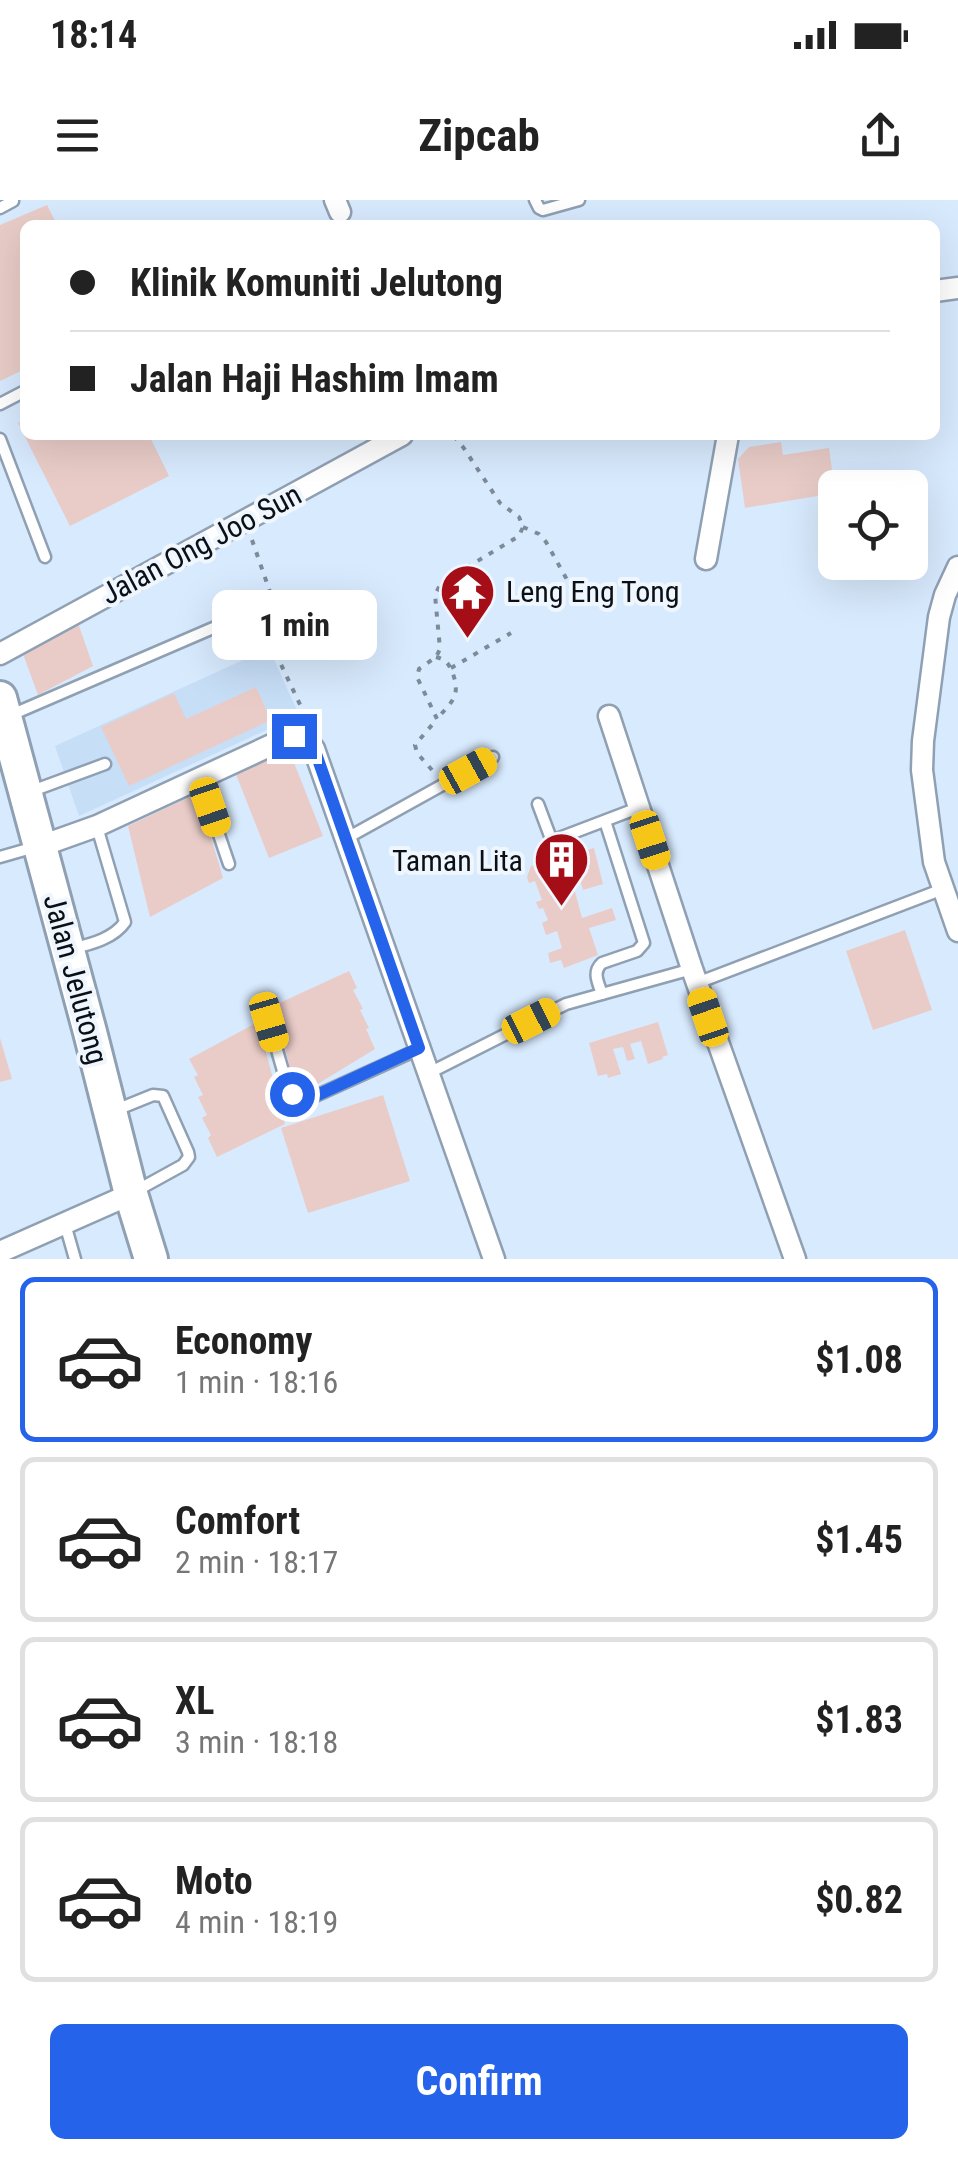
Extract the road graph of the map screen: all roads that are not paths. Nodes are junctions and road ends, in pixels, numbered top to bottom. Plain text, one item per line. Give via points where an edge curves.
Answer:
1 (535, 200) edge
2 (578, 200) edge
3 (13, 201) edge
4 (0, 208) edge
5 (0, 439) edge
6 (393, 440) edge
7 (727, 440) edge
8 (44, 557) dead end
9 (706, 559) dead end
10 (958, 567) edge
11 (248, 613) dead end
12 (0, 654) edge
13 (2, 707) edge
14 (609, 716) dead end
15 (492, 758) dead end
16 (105, 764) dead end
17 (200, 779) junction
18 (26, 793) junction
19 (538, 804) dead end
20 (639, 808) junction
21 (605, 820) junction
22 (97, 826) junction
23 (347, 838) junction
24 (40, 846) junction
25 (0, 857) edge
26 (229, 864) dead end
27 (942, 889) junction
28 (958, 930) edge
29 (68, 950) junction
30 (694, 976) junction
31 (602, 994) junction
32 (269, 1022) dead end
33 (419, 1048) junction
34 (428, 1074) junction
35 (110, 1112) junction
36 (131, 1194) junction
37 (65, 1223) junction
38 (0, 1252) edge
39 (489, 1258) edge
40 (76, 1259) edge
41 (151, 1259) edge
42 (795, 1259) edge

1 - 2 lane via 549,210
3 - 4 lane
5 - 8 lane
6 - 12 street, Jalan Ong Joo Sun
7 - 9 street
10 - 27 street via 939,618 923,741
11 - 13 lane via 28,709
13 - 18 main road, Jalan Jelutong
14 - 20 street
15 - 23 lane
16 - 18 lane
17 - 22 street
17 - 23 street via 304,737
17 - 26 lane
18 - 24 main road, Jalan Jelutong
19 - 21 lane via 554,840
20 - 21 lane
20 - 30 street
21 - 31 lane via 644,943 598,966
22 - 24 street
22 - 29 lane via 124,922 93,944
23 - 33 street
24 - 25 lane
24 - 29 main road, Jalan Jelutong
27 - 28 street
27 - 30 lane
29 - 35 main road, Jalan Jelutong
30 - 31 lane
30 - 42 street
31 - 34 lane via 566,1004
32 - 33 lane via 292,1094 303,1099
33 - 34 street
34 - 39 street
35 - 36 main road, Jalan Jelutong
35 - 36 lane via 163,1096 188,1152 183,1165
36 - 37 street
36 - 41 main road, Jalan Jelutong
37 - 38 street
37 - 40 lane

